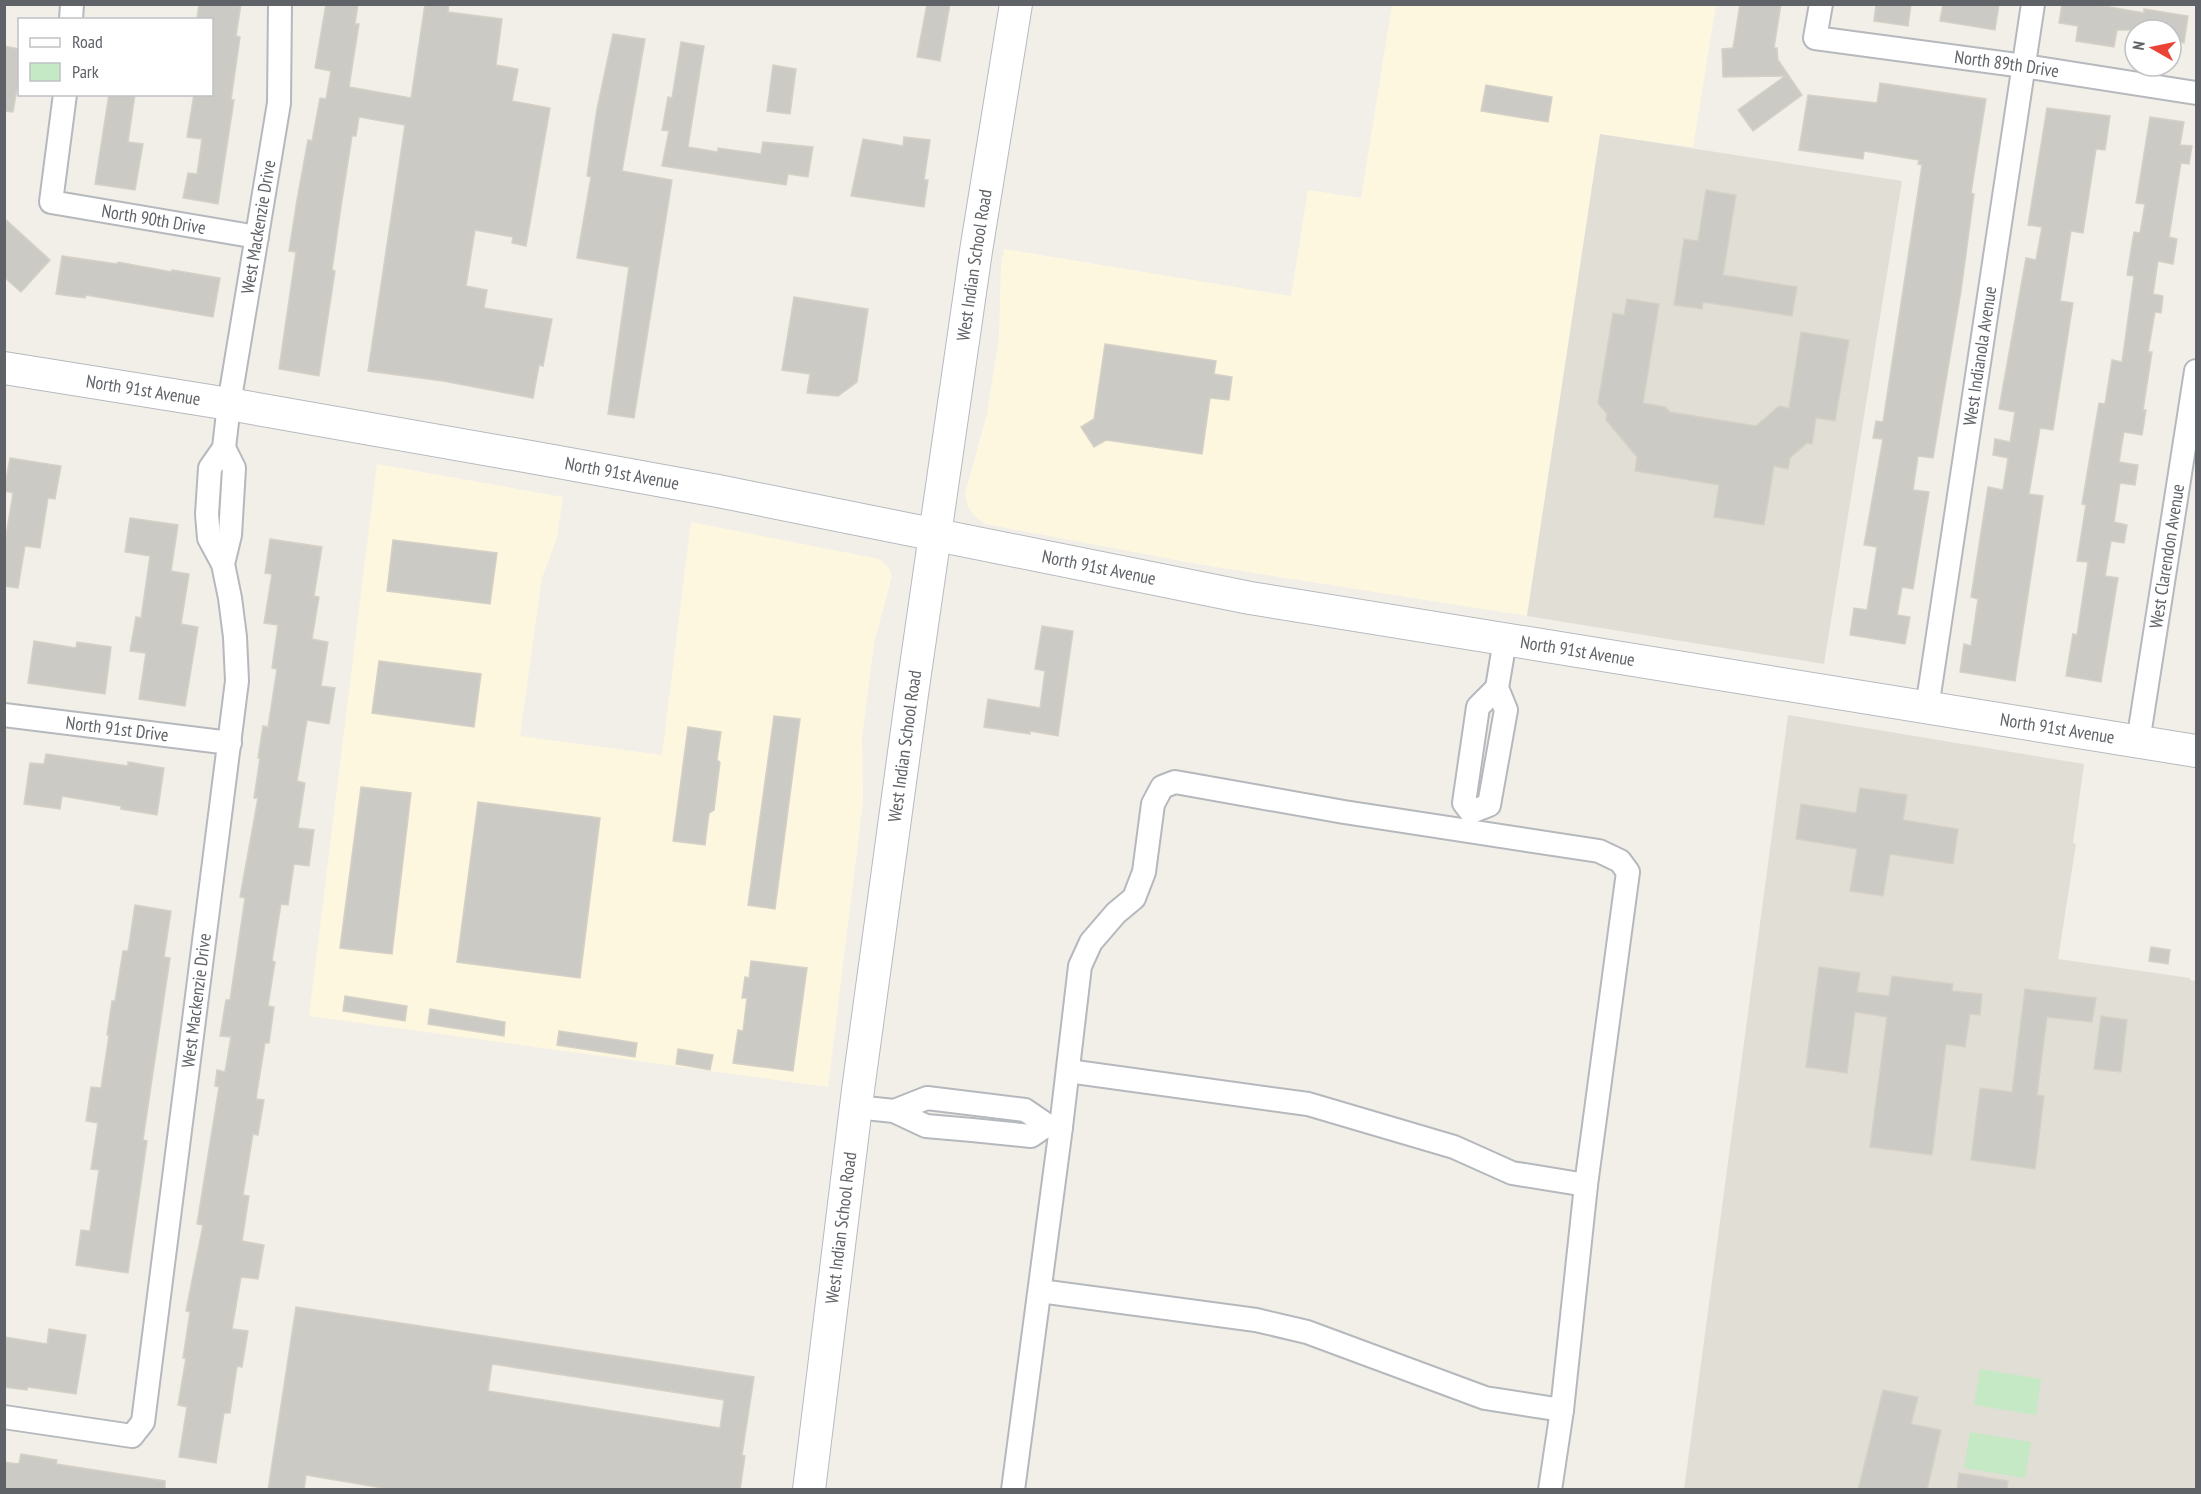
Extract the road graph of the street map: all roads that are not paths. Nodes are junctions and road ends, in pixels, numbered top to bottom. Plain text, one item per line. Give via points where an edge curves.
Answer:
1 (280, 4) edge
2 (1016, 4) edge
3 (1821, 4) edge
4 (2033, 4) edge
5 (2024, 66) junction
6 (2196, 93) edge
7 (65, 96) edge
8 (258, 237) junction
9 (4, 368) edge
10 (2196, 371) edge
11 (229, 404) junction
12 (935, 536) junction
13 (1504, 640) junction
14 (1927, 708) junction
15 (4, 715) edge
16 (2138, 742) junction
17 (230, 743) junction
18 (2196, 751) edge
19 (1469, 822) junction
20 (1068, 1071) junction
21 (974, 1104) junction
22 (856, 1107) junction
23 (894, 1111) junction
24 (1054, 1126) junction
25 (972, 1130) junction
26 (1586, 1185) junction
27 (1040, 1291) junction
28 (1562, 1410) junction
29 (4, 1417) edge
30 (809, 1490) edge
31 (1013, 1490) edge
32 (1550, 1490) edge

1 - 8 street, West Mackenzie Drive via 279,103
2 - 12 main road, West Indian School Road
3 - 5 street, North 89th Drive via 1815,38
4 - 5 street, West Indianola Avenue
5 - 6 street, North 89th Drive
5 - 14 street, West Indianola Avenue
7 - 8 street, North 90th Drive via 51,202
8 - 11 street, West Mackenzie Drive
9 - 11 main road, North 91st Avenue
10 - 16 street, West Clarendon Avenue
11 - 12 main road, North 91st Avenue via 718,491
11 - 17 street, West Mackenzie Drive via 224,448 234,468 231,535 223,564 235,637 237,681
12 - 13 main road, North 91st Avenue via 1250,598
12 - 22 main road, West Indian School Road
13 - 14 main road, North 91st Avenue
13 - 19 street via 1497,688 1478,707 1464,803
14 - 16 main road, North 91st Avenue
15 - 17 street, North 91st Drive
16 - 18 main road, North 91st Avenue
17 - 29 street, West Mackenzie Drive via 143,1422 132,1436
19 - 20 street via 1175,782 1162,787 1153,804 1144,872 1134,898 1091,942 1080,966
19 - 26 street via 1599,851 1620,861 1628,872
20 - 24 street
20 - 26 street via 1308,1104 1454,1147 1512,1173
21 - 23 street via 927,1098
21 - 24 street via 1025,1110
21 - 25 street
22 - 23 street
22 - 30 main road, West Indian School Road
23 - 25 street via 926,1126
24 - 25 street via 1031,1136
24 - 27 street
26 - 28 street
27 - 28 street via 1256,1320 1307,1332 1485,1398
27 - 31 street
28 - 32 street

